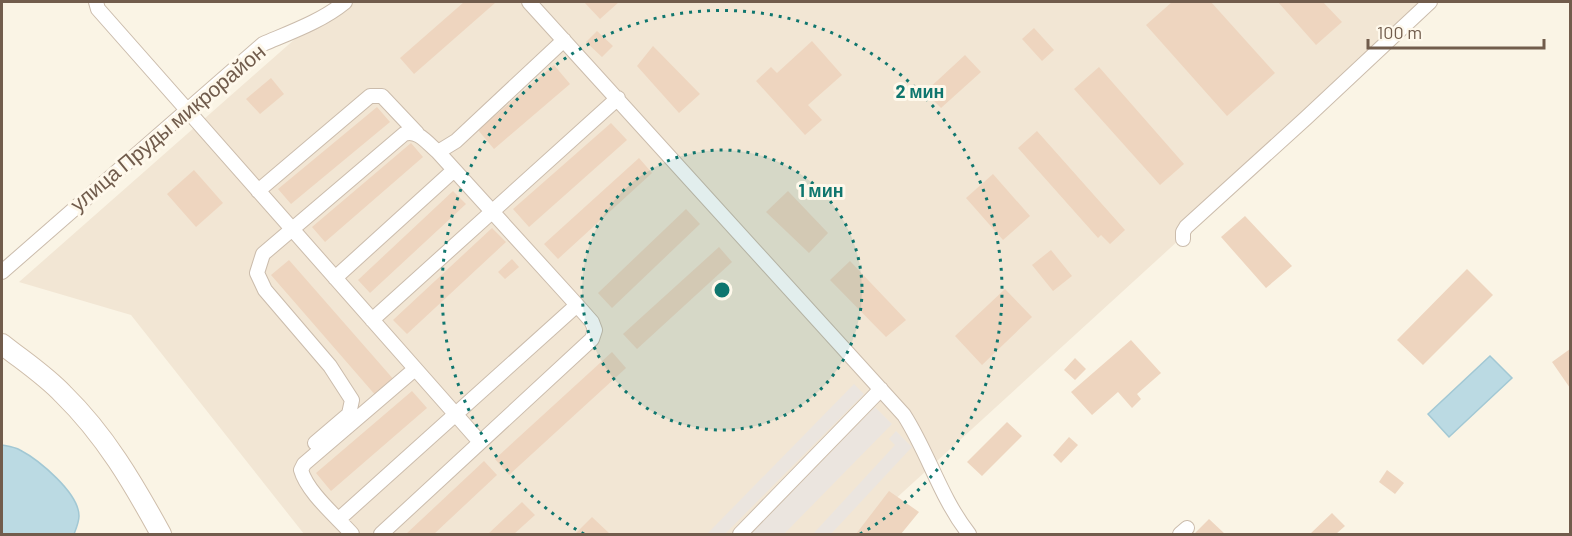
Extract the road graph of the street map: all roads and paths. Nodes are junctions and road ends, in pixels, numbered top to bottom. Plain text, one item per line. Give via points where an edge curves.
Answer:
1 (96, 2) edge
2 (345, 2) edge
3 (529, 2) edge
4 (1430, 2) edge
5 (564, 40) junction
6 (618, 98) junction
7 (186, 110) junction
8 (417, 133) junction
9 (438, 152) junction
10 (454, 170) junction
11 (258, 191) junction
12 (492, 212) junction
13 (292, 230) junction
14 (1183, 239) dead end
15 (2, 272) edge
16 (335, 278) junction
17 (577, 305) junction
18 (372, 320) junction
19 (2, 344) edge
20 (415, 369) junction
21 (881, 389) junction
22 (456, 415) junction
23 (480, 442) junction
24 (315, 443) dead end
25 (339, 519) junction
26 (161, 534) edge
27 (352, 534) edge
28 (381, 534) edge
29 (740, 534) edge
30 (969, 534) edge

1 - 7 street
2 - 7 street, улица Пруды микрорайон via 263,44
3 - 5 street
4 - 14 street via 1186,227
5 - 6 street
5 - 9 street via 456,141
6 - 12 street
6 - 21 street
7 - 11 street
7 - 15 street, улица Пруды микрорайон
8 - 9 street
8 - 11 street via 382,96 370,96
8 - 13 street via 404,134
9 - 10 street
10 - 12 street
10 - 16 street
11 - 13 street
12 - 17 street
12 - 18 street
13 - 16 street
13 - 24 street via 262,254 257,273 265,290 330,366 352,400 349,414
16 - 18 street
17 - 22 street
17 - 23 street via 592,322 592,339
18 - 20 street
19 - 26 main road via 62,392 99,433 128,474
20 - 22 street
20 - 25 street via 304,464 303,477
21 - 29 street
21 - 30 street via 917,435 937,484
22 - 23 street
22 - 25 street
23 - 28 street
25 - 27 street

